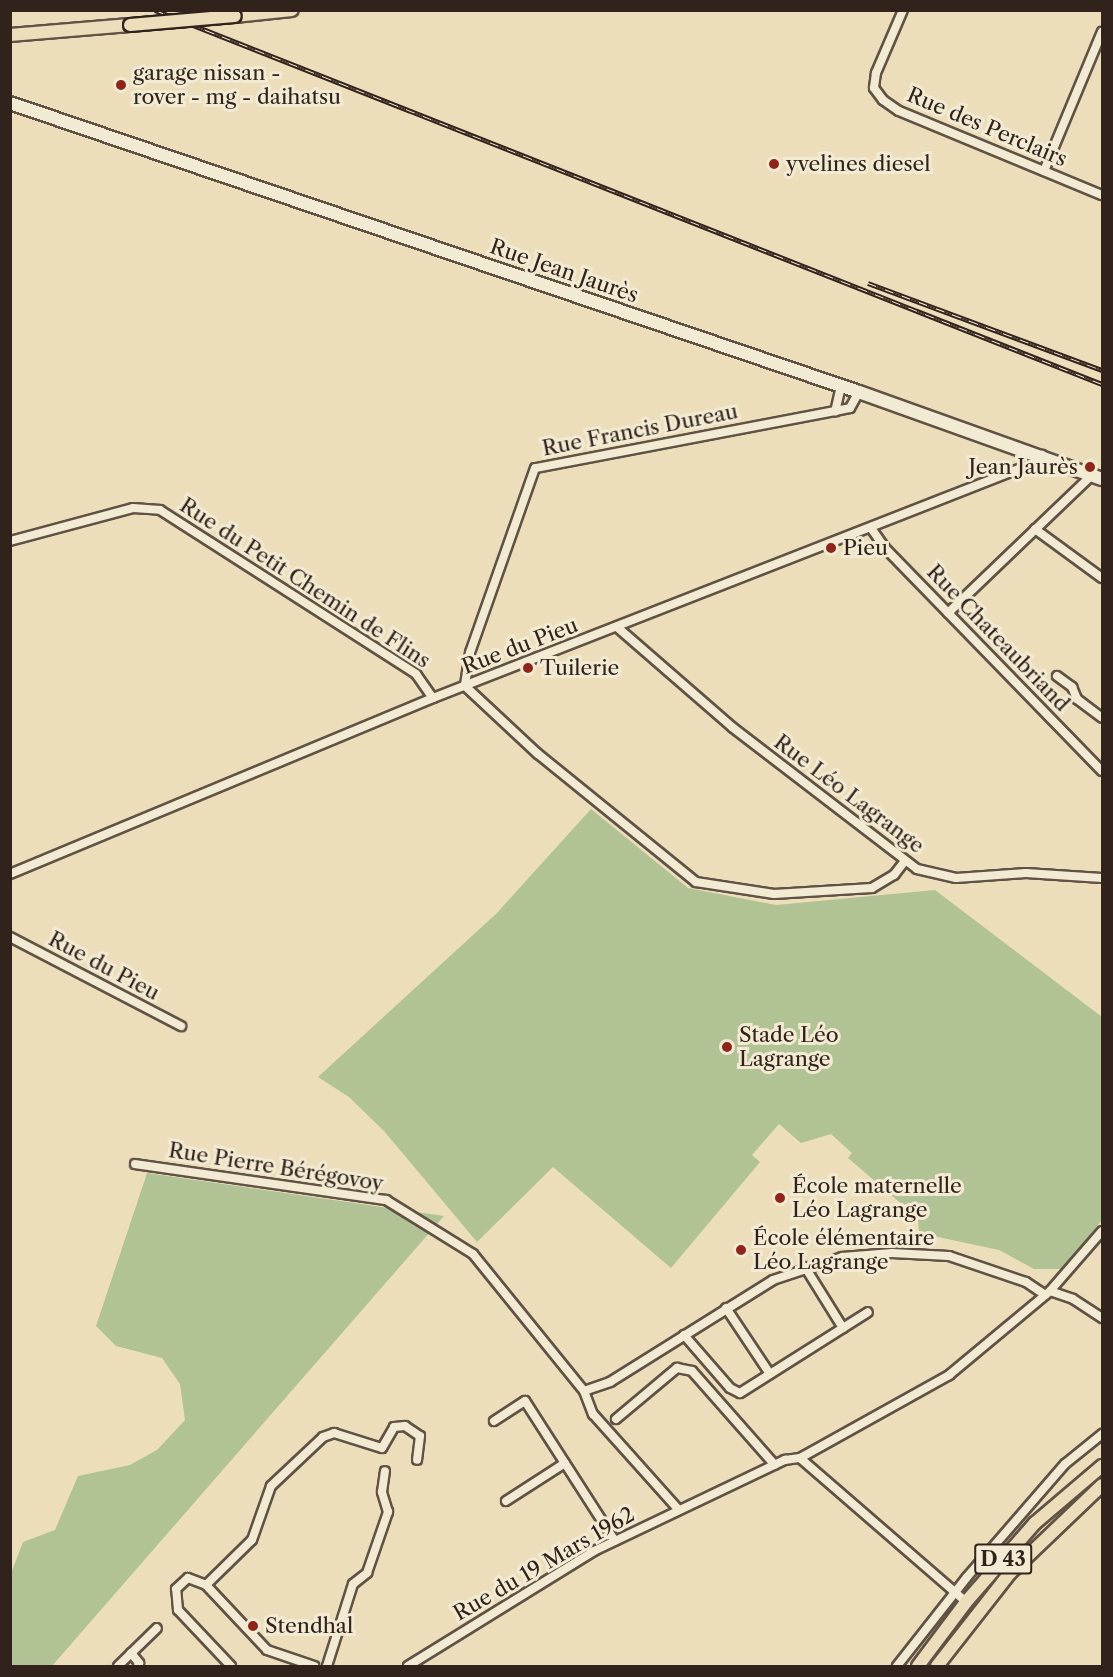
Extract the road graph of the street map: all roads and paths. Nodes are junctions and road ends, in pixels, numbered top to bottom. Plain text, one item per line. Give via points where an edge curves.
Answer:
1 (292, 10) edge
2 (903, 10) edge
3 (1102, 32) edge
4 (10, 34) edge
5 (10, 103) edge
6 (1044, 171) junction
7 (1102, 195) edge
8 (842, 386) junction
9 (859, 392) junction
10 (835, 411) junction
11 (1042, 455) junction
12 (1097, 477) edge
13 (871, 528) junction
14 (1035, 529) junction
15 (10, 541) edge
16 (1102, 578) edge
17 (948, 613) junction
18 (617, 627) junction
19 (1057, 676) dead end
20 (465, 686) junction
21 (433, 698) junction
22 (1102, 718) edge
23 (1102, 771) edge
24 (904, 861) junction
25 (10, 874) edge
26 (1102, 878) edge
27 (10, 938) edge
28 (181, 1026) dead end
29 (135, 1164) dead end
30 (1102, 1231) edge
31 (805, 1267) junction
32 (1048, 1293) junction
33 (726, 1308) junction
34 (868, 1312) dead end
35 (1102, 1318) edge
36 (843, 1328) junction
37 (684, 1335) junction
38 (770, 1374) junction
39 (584, 1391) junction
40 (616, 1419) dead end
41 (494, 1421) dead end
42 (1102, 1434) edge
43 (800, 1458) junction
44 (417, 1460) dead end
45 (565, 1463) junction
46 (775, 1465) junction
47 (1102, 1466) edge
48 (385, 1471) dead end
49 (1101, 1489) edge
50 (506, 1501) dead end
51 (678, 1509) junction
52 (615, 1541) junction
53 (206, 1585) junction
54 (955, 1592) junction
55 (966, 1602) junction
56 (985, 1604) junction
57 (969, 1625) junction
58 (157, 1628) dead end
59 (131, 1653) junction
60 (118, 1666) edge
61 (138, 1666) edge
62 (231, 1666) edge
63 (314, 1666) edge
64 (327, 1666) edge
65 (408, 1666) edge
66 (897, 1666) edge
67 (918, 1666) edge
68 (937, 1666) edge

1 - 4 main road, bridge
2 - 6 street, Rue des Perclairs via 876,73 874,88 883,100 899,111
3 - 6 street
5 - 8 main road, Rue Jean Jaurès
6 - 7 street, Rue des Perclairs
8 - 9 main road, Rue Jean Jaurès
8 - 10 street
9 - 10 street, Rue Francis Dureau via 850,408
9 - 11 main road, Rue Jean Jaurès
10 - 20 street, Rue Francis Dureau via 535,468 467,661
11 - 12 main road, Rue Jean Jaurès
11 - 13 street, Rue du Pieu via 1039,461
12 - 14 street
13 - 17 street, Rue Chateaubriand
13 - 18 street, Rue du Pieu
14 - 16 street
14 - 17 street
15 - 21 street, Rue du Petit Chemin de Flins via 133,508 160,510 416,674
17 - 23 street, Rue Chateaubriand
18 - 20 street, Rue du Pieu
18 - 24 street, Rue Léo Lagrange via 732,727
19 - 22 street via 1072,687 1077,699
20 - 21 street, Rue du Pieu
20 - 24 street via 549,763 696,882 774,894 872,888 894,875
21 - 25 street, Rue du Pieu
24 - 26 street, Rue Léo Lagrange via 934,875 956,878 1026,873
27 - 28 street, Rue du Pieu
29 - 39 street, Rue Pierre Bérégovoy via 386,1200 473,1254
30 - 32 street, Rue du 19 Mars 1962
31 - 32 street via 866,1254 930,1254 981,1264
31 - 33 street via 773,1280
31 - 36 street
32 - 35 street via 1073,1299
32 - 43 street, Rue du 19 Mars 1962 via 949,1374
33 - 37 street
33 - 38 street
34 - 36 street
36 - 38 street
37 - 38 street via 735,1393
37 - 39 street via 610,1382
39 - 51 street, Rue Pierre Bérégovoy via 593,1414
40 - 46 street via 677,1368 692,1371
41 - 45 street via 525,1401
42 - 54 street via 1065,1464
43 - 46 street, Rue du 19 Mars 1962
43 - 54 street
44 - 53 street via 420,1436 405,1425 394,1427 381,1448 334,1432 323,1437 271,1486 252,1540
45 - 50 street
45 - 52 street
46 - 51 street, Rue du 19 Mars 1962
47 - 55 main road, D 43 via 1035,1523
48 - 64 street via 382,1492 388,1512 367,1573 353,1584
49 - 56 main road, D 43 via 1045,1536
51 - 52 street, Rue du 19 Mars 1962
52 - 65 street, Rue du 19 Mars 1962
53 - 62 street via 197,1579 180,1583 175,1598 178,1610
53 - 63 street via 267,1650
54 - 55 street
54 - 66 street
55 - 56 main road
55 - 57 main road
55 - 67 main road, D 43
56 - 57 main road, D 43
57 - 68 main road, D 43
58 - 59 street
59 - 60 street
59 - 61 street

